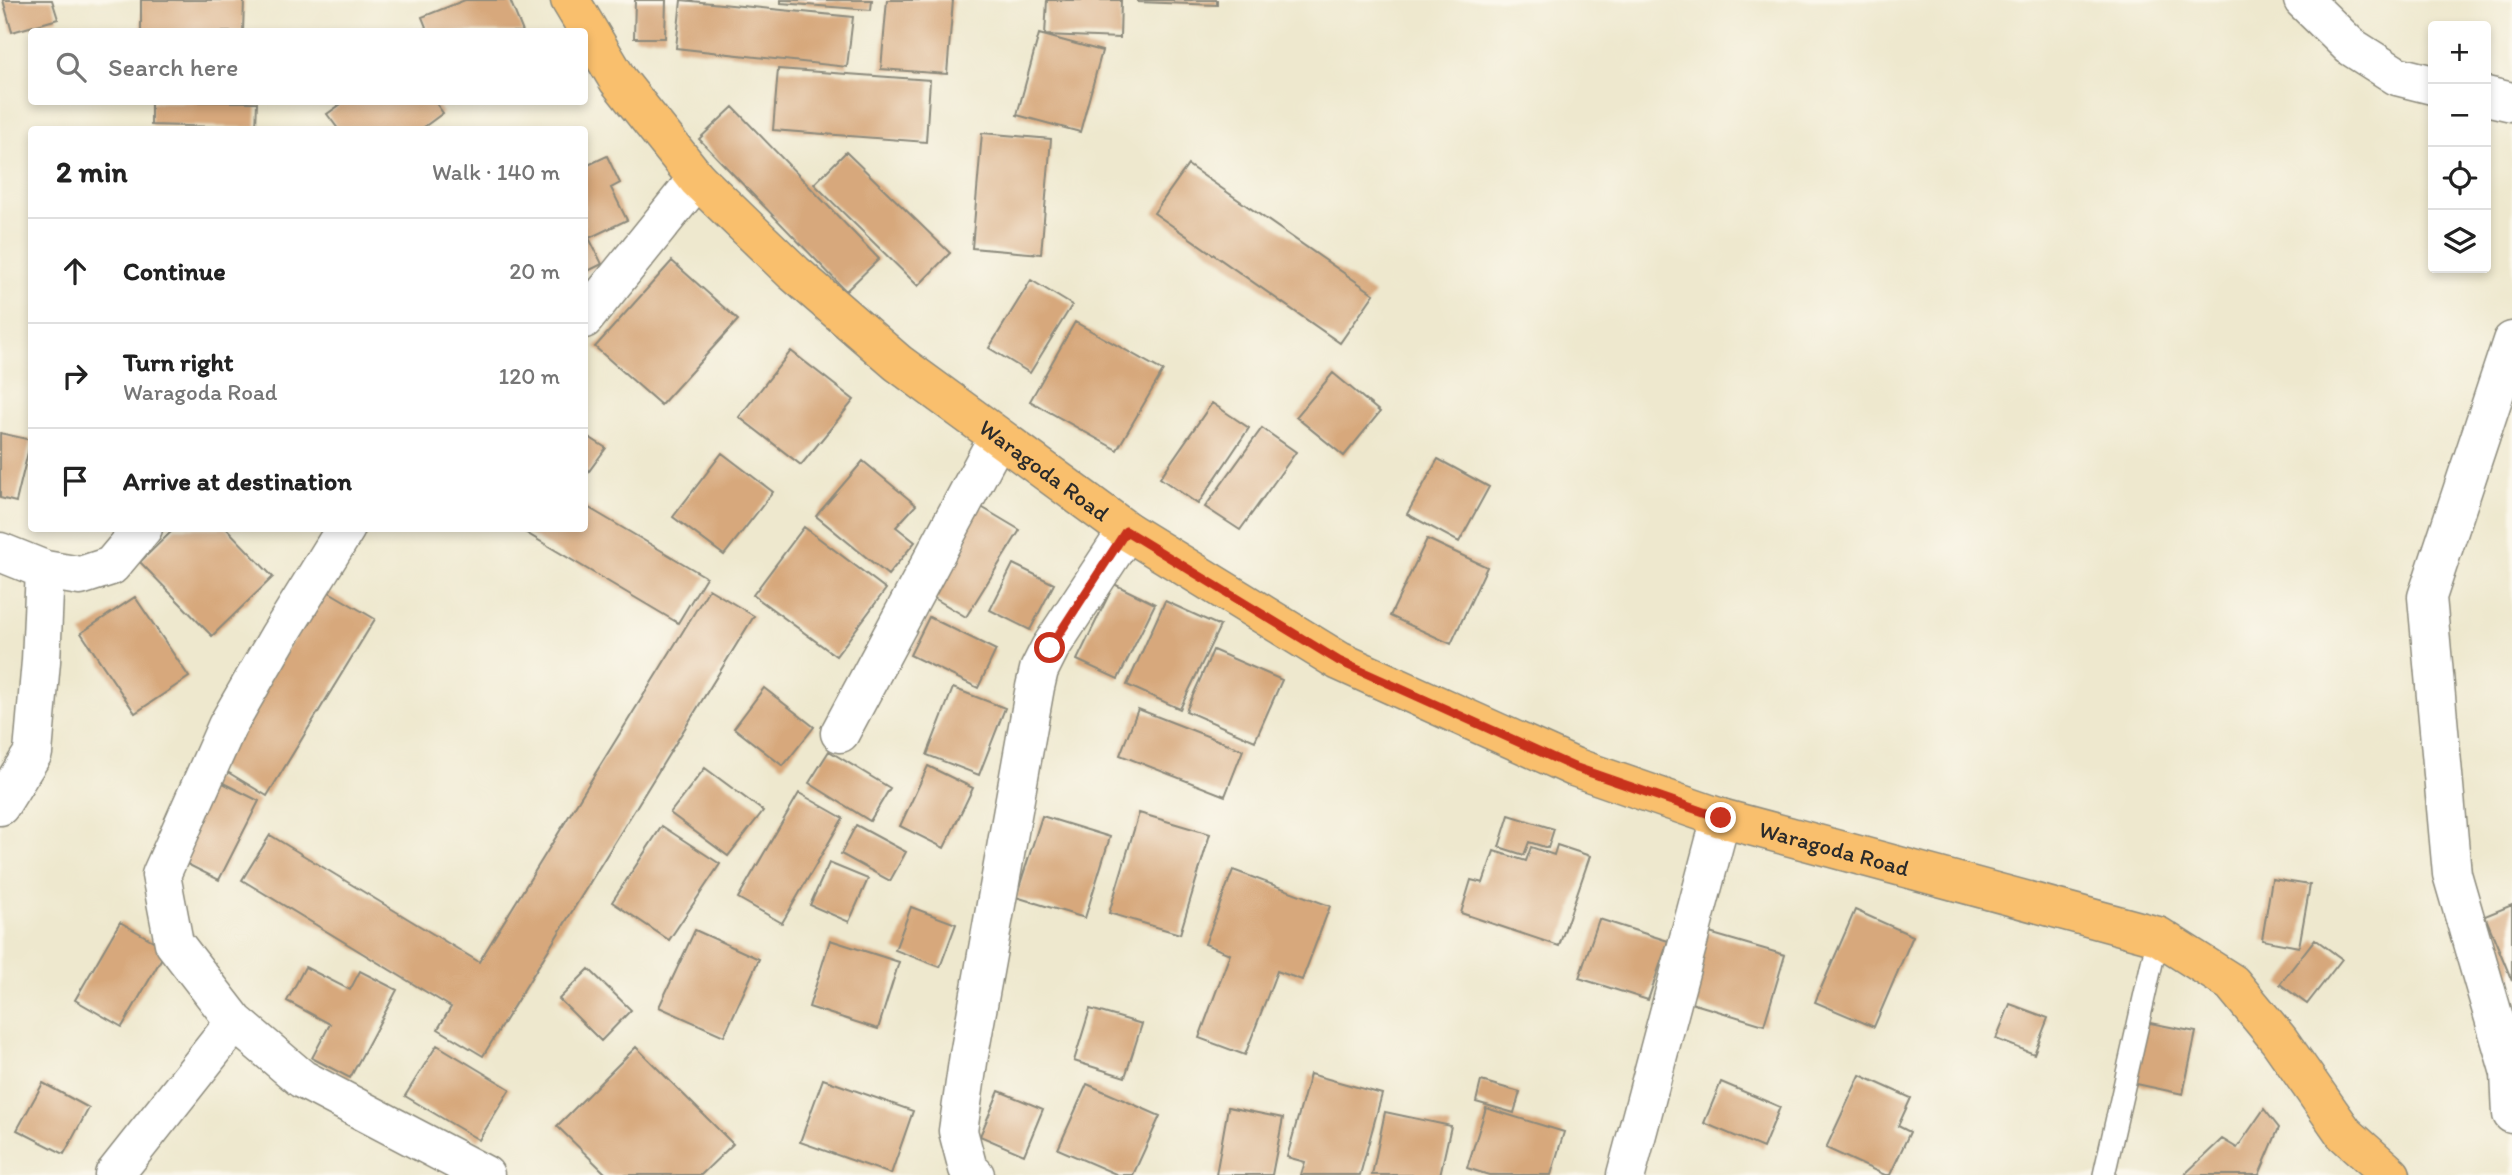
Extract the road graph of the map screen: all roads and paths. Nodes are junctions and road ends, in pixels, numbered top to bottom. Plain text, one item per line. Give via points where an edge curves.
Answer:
1 (570, 0) edge
2 (2303, 0) edge
3 (587, 28) edge
4 (588, 30) edge
5 (2429, 84) edge
6 (2491, 97) edge
7 (2512, 102) edge
8 (697, 179) junction
9 (588, 313) edge
10 (2512, 341) edge
11 (998, 437) junction
12 (1126, 531) junction
13 (140, 532) edge
14 (344, 532) edge
15 (0, 552) edge
16 (45, 570) junction
17 (840, 733) dead end
18 (0, 806) edge
19 (1721, 818) junction
20 (2158, 936) junction
21 (235, 1022) junction
22 (2512, 1114) edge
23 (970, 1173) edge
24 (114, 1175) edge
25 (485, 1175) edge
26 (1626, 1175) edge
27 (2104, 1175) edge
28 (2391, 1175) edge

1 - 3 main road, Waragoda Road
2 - 5 street via 2350,46 2397,76
4 - 8 main road, Waragoda Road via 618,80
6 - 7 street
8 - 9 street
8 - 11 main road, Waragoda Road via 794,273 898,363
10 - 22 street via 2427,597 2452,874 2510,1073
11 - 12 main road, Waragoda Road
11 - 17 street
12 - 19 main road, Waragoda Road via 1339,661 1574,767
12 - 23 street via 1039,670 958,1131
13 - 16 street via 111,566 80,576
14 - 21 street via 227,726 161,875 174,943
15 - 16 street
16 - 18 street via 33,753
19 - 20 main road, Waragoda Road
19 - 26 street
20 - 27 lane
20 - 28 main road, Waragoda Road via 2232,983 2344,1133
21 - 24 street
21 - 25 street via 302,1079

